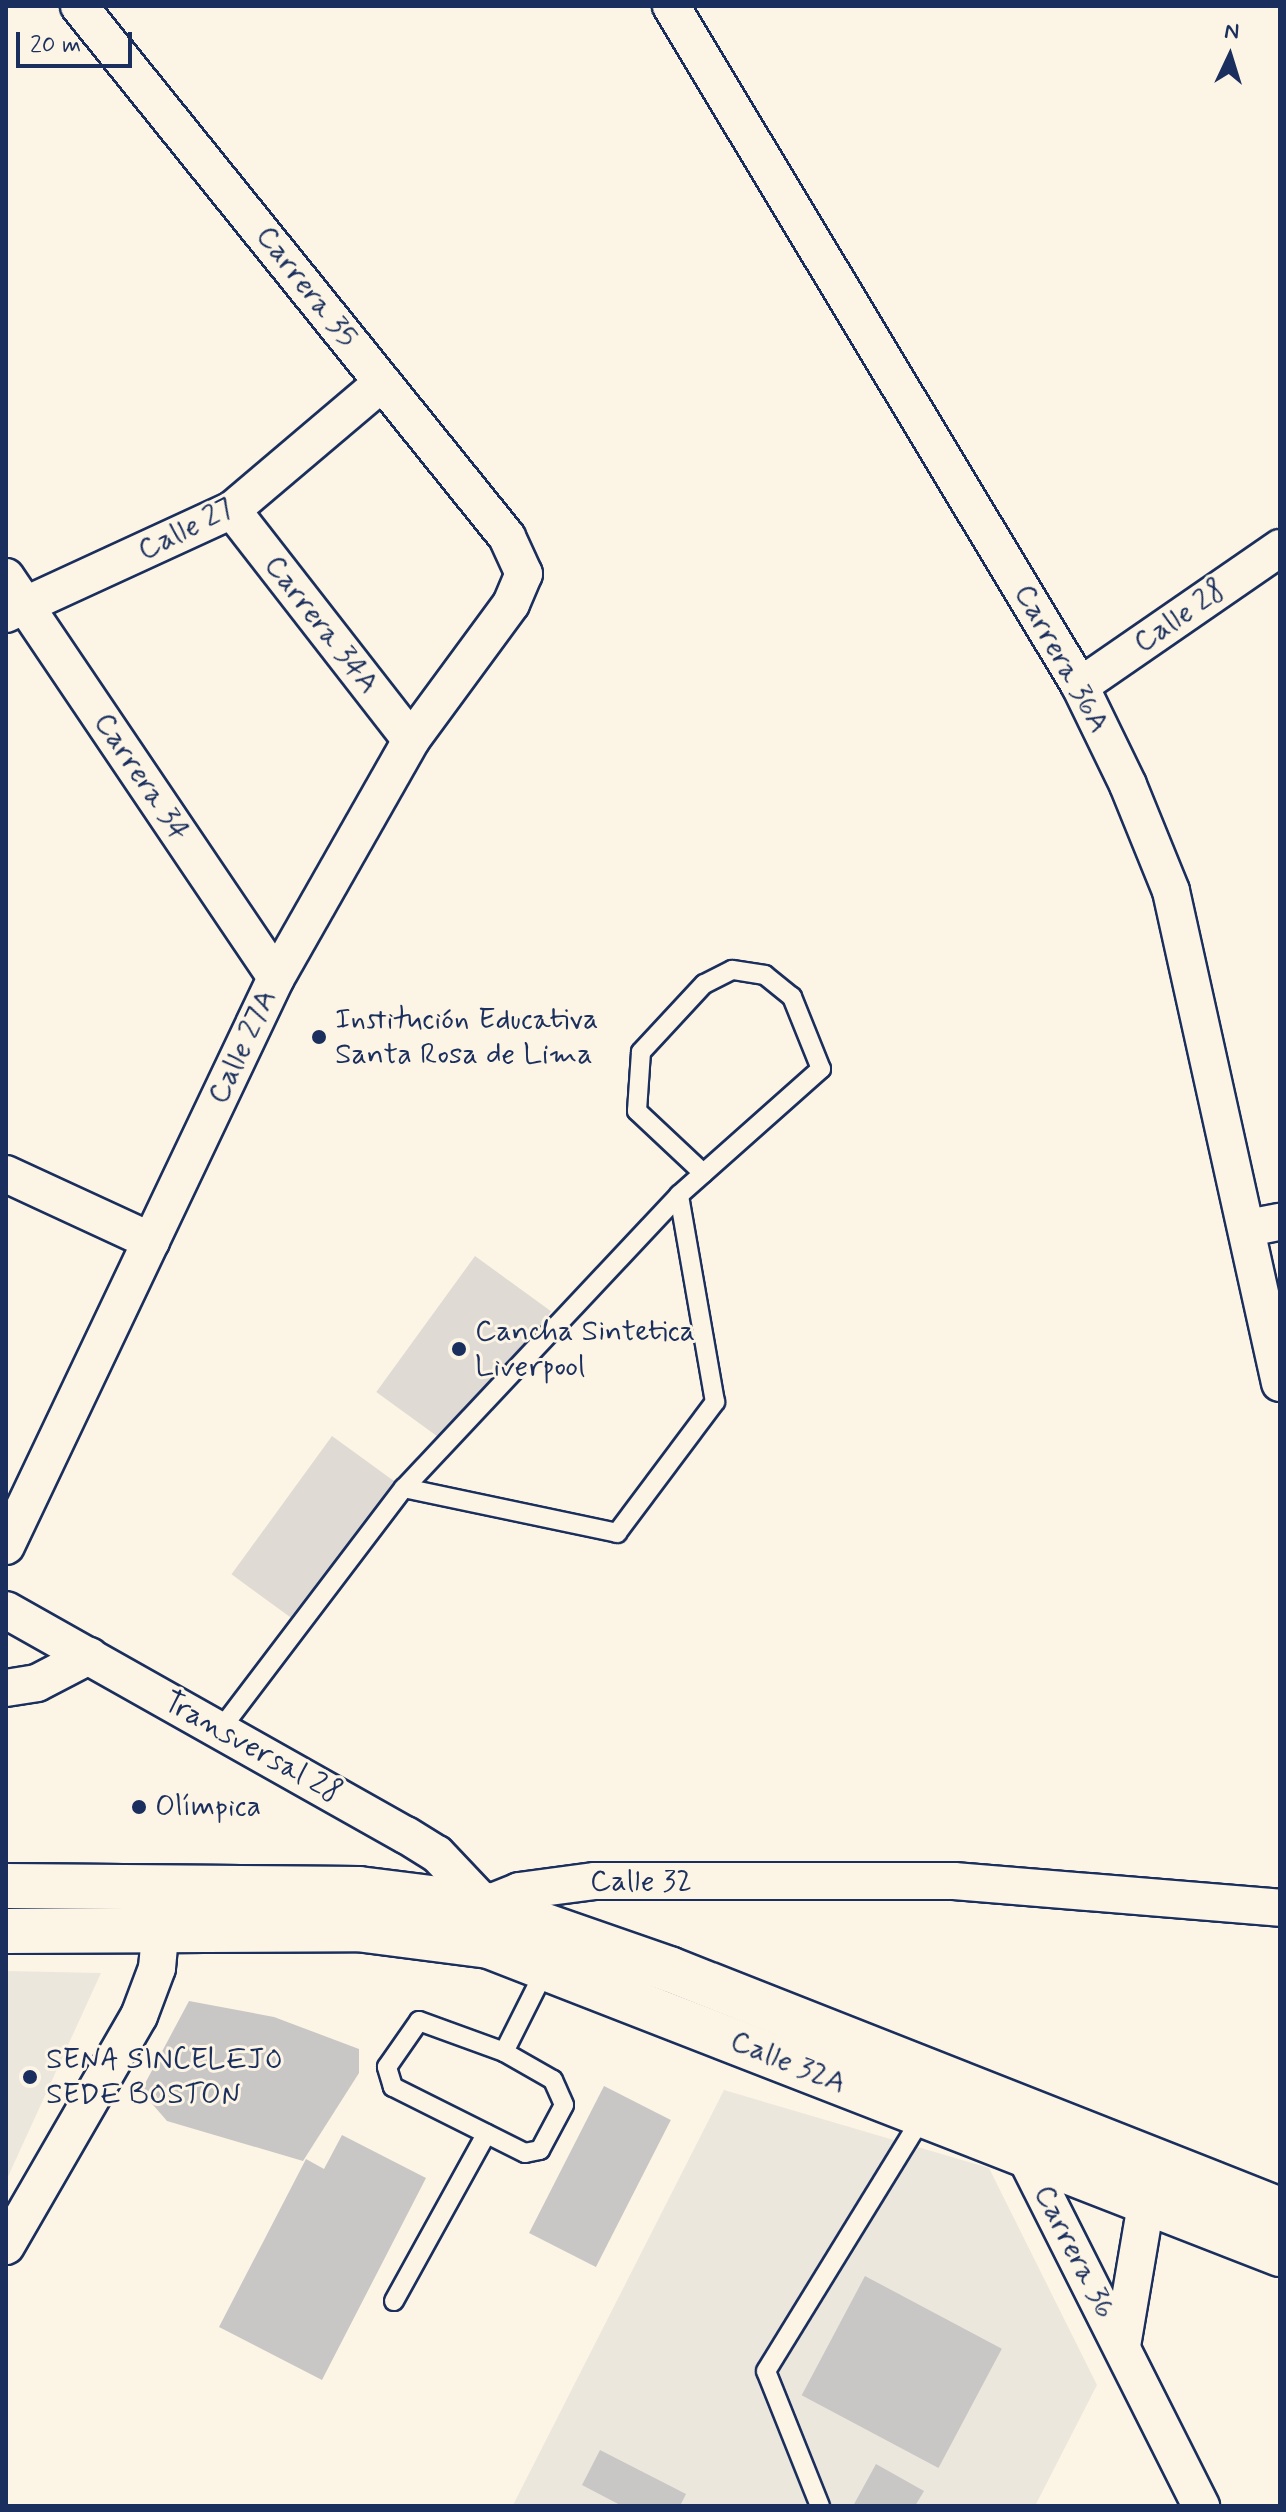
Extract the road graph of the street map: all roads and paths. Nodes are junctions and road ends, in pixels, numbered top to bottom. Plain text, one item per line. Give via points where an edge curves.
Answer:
1 (671, 6) edge
2 (84, 8) edge
3 (382, 383) junction
4 (232, 510) junction
5 (1280, 548) edge
6 (524, 574) joint
7 (6, 577) edge
8 (17, 611) edge
9 (1080, 686) junction
10 (411, 740) junction
11 (276, 978) junction
12 (703, 1173) junction
13 (6, 1174) edge
14 (679, 1195) junction
15 (1264, 1225) edge
16 (151, 1241) junction
17 (1280, 1383) edge
18 (404, 1488) junction
19 (6, 1546) edge
20 (6, 1610) edge
21 (89, 1656) junction
22 (6, 1688) edge
23 (220, 1730) junction
24 (163, 1885) junction
25 (6, 1886) edge
26 (485, 1905) junction
27 (1280, 1908) edge
28 (163, 1928) junction
29 (283, 1929) junction
30 (6, 1931) edge
31 (548, 1966) junction
32 (652, 2008) junction
33 (504, 2052) junction
34 (922, 2117) junction
35 (486, 2134) junction
36 (1026, 2158) junction
37 (1150, 2182) junction
38 (1280, 2210) edge
39 (6, 2246) edge
40 (1135, 2251) junction
41 (1280, 2254) edge
42 (1078, 2259) junction
43 (394, 2301) dead end
44 (1122, 2346) junction
45 (820, 2506) edge
46 (1201, 2506) edge

1 - 9 street, Carrera 36A
2 - 3 street, Carrera 35
3 - 4 street, Calle 27
3 - 6 street, Carrera 35 via 507,537
4 - 8 street, Calle 27
4 - 10 street, Carrera 34A
5 - 9 street, Calle 28
6 - 10 street, Calle 27A via 511,604
7 - 8 street, Carrera 34
8 - 11 street, Carrera 34
9 - 15 street, Carrera 36A via 1171,891
10 - 11 street, Calle 27A
11 - 16 street, Calle 27A
12 - 12 lane via 637,1111 641,1052 704,984 732,970 765,975 792,997 821,1069
12 - 14 lane
13 - 16 street
14 - 18 lane
14 - 18 lane via 715,1402 617,1533
15 - 17 street, Carrera 36A
16 - 19 street, Calle 27A
18 - 23 lane
20 - 21 street, Transversal 28
21 - 22 street via 37,1683
21 - 23 street, Transversal 28
23 - 26 street, Transversal 28 via 437,1854
24 - 25 main road, Calle 32
24 - 26 main road, Calle 32 via 359,1889
24 - 28 street
26 - 27 street, Calle 32 via 519,1891 595,1881 954,1881
26 - 29 main road via 432,1919 341,1918
26 - 32 main road via 519,1934 602,1972
26 - 37 main road, Calle 32A via 655,1963
28 - 29 main road
28 - 30 main road
28 - 39 street via 139,2016
29 - 31 main road, Calle 32A via 445,1938
31 - 32 main road, Calle 32A
31 - 33 lane
32 - 34 main road, Calle 32A
33 - 35 lane via 553,2080 564,2105 540,2150 525,2153
33 - 35 lane via 419,2021 387,2067 393,2087
34 - 36 main road, Calle 32A
34 - 45 lane via 766,2371
35 - 43 lane
36 - 37 main road, Calle 32A
36 - 42 street, Carrera 36
37 - 38 main road, Calle 32A
37 - 40 street, Carrera 36
37 - 41 main road, Calle 32A
40 - 42 street via 1108,2264
40 - 44 street, Carrera 36
42 - 44 street, Carrera 36
44 - 46 street, Carrera 36

